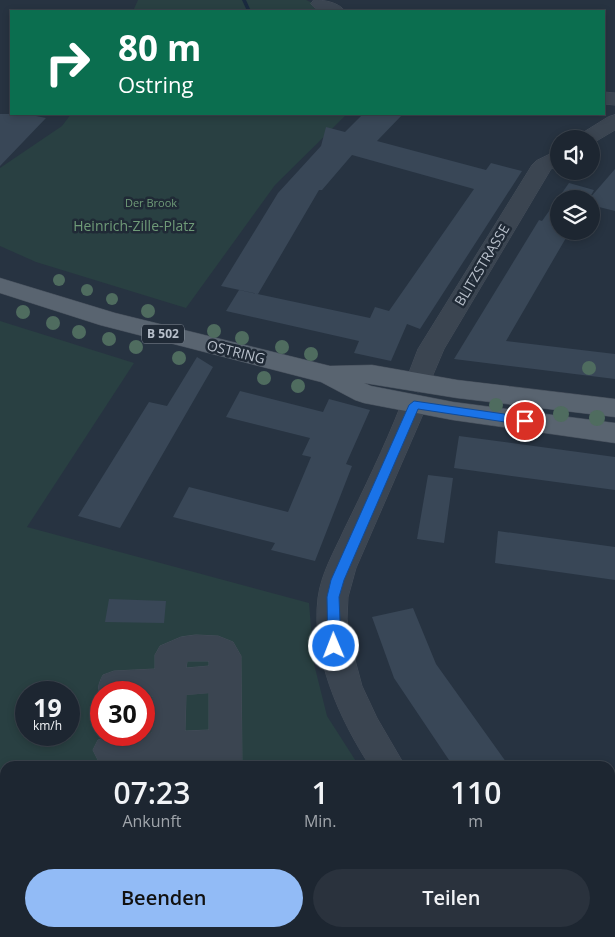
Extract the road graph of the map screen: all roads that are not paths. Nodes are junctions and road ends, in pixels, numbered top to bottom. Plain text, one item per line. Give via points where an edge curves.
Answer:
1 (615, 121) edge
2 (600, 130) edge
3 (550, 161) edge
4 (0, 285) edge
5 (416, 394) junction
6 (615, 408) edge
7 (615, 433) edge
8 (225, 687) junction
9 (161, 693) edge
10 (110, 750) edge
11 (225, 755) edge
12 (168, 756) edge
13 (385, 761) edge

1 - 2 street
3 - 5 street, BLITZSTRASSE via 543,165 432,349
4 - 5 main road, OSTRING / B 502 via 109,320 329,375 364,394
5 - 6 main road, OSTRING / B 502
5 - 7 main road, OSTRING / B 502
5 - 13 street, BLITZSTRASSE via 333,597 334,646 353,704
8 - 9 street
8 - 9 street via 225,656 222,651 178,649 171,655
8 - 11 street
9 - 12 street
10 - 12 street
11 - 12 street

